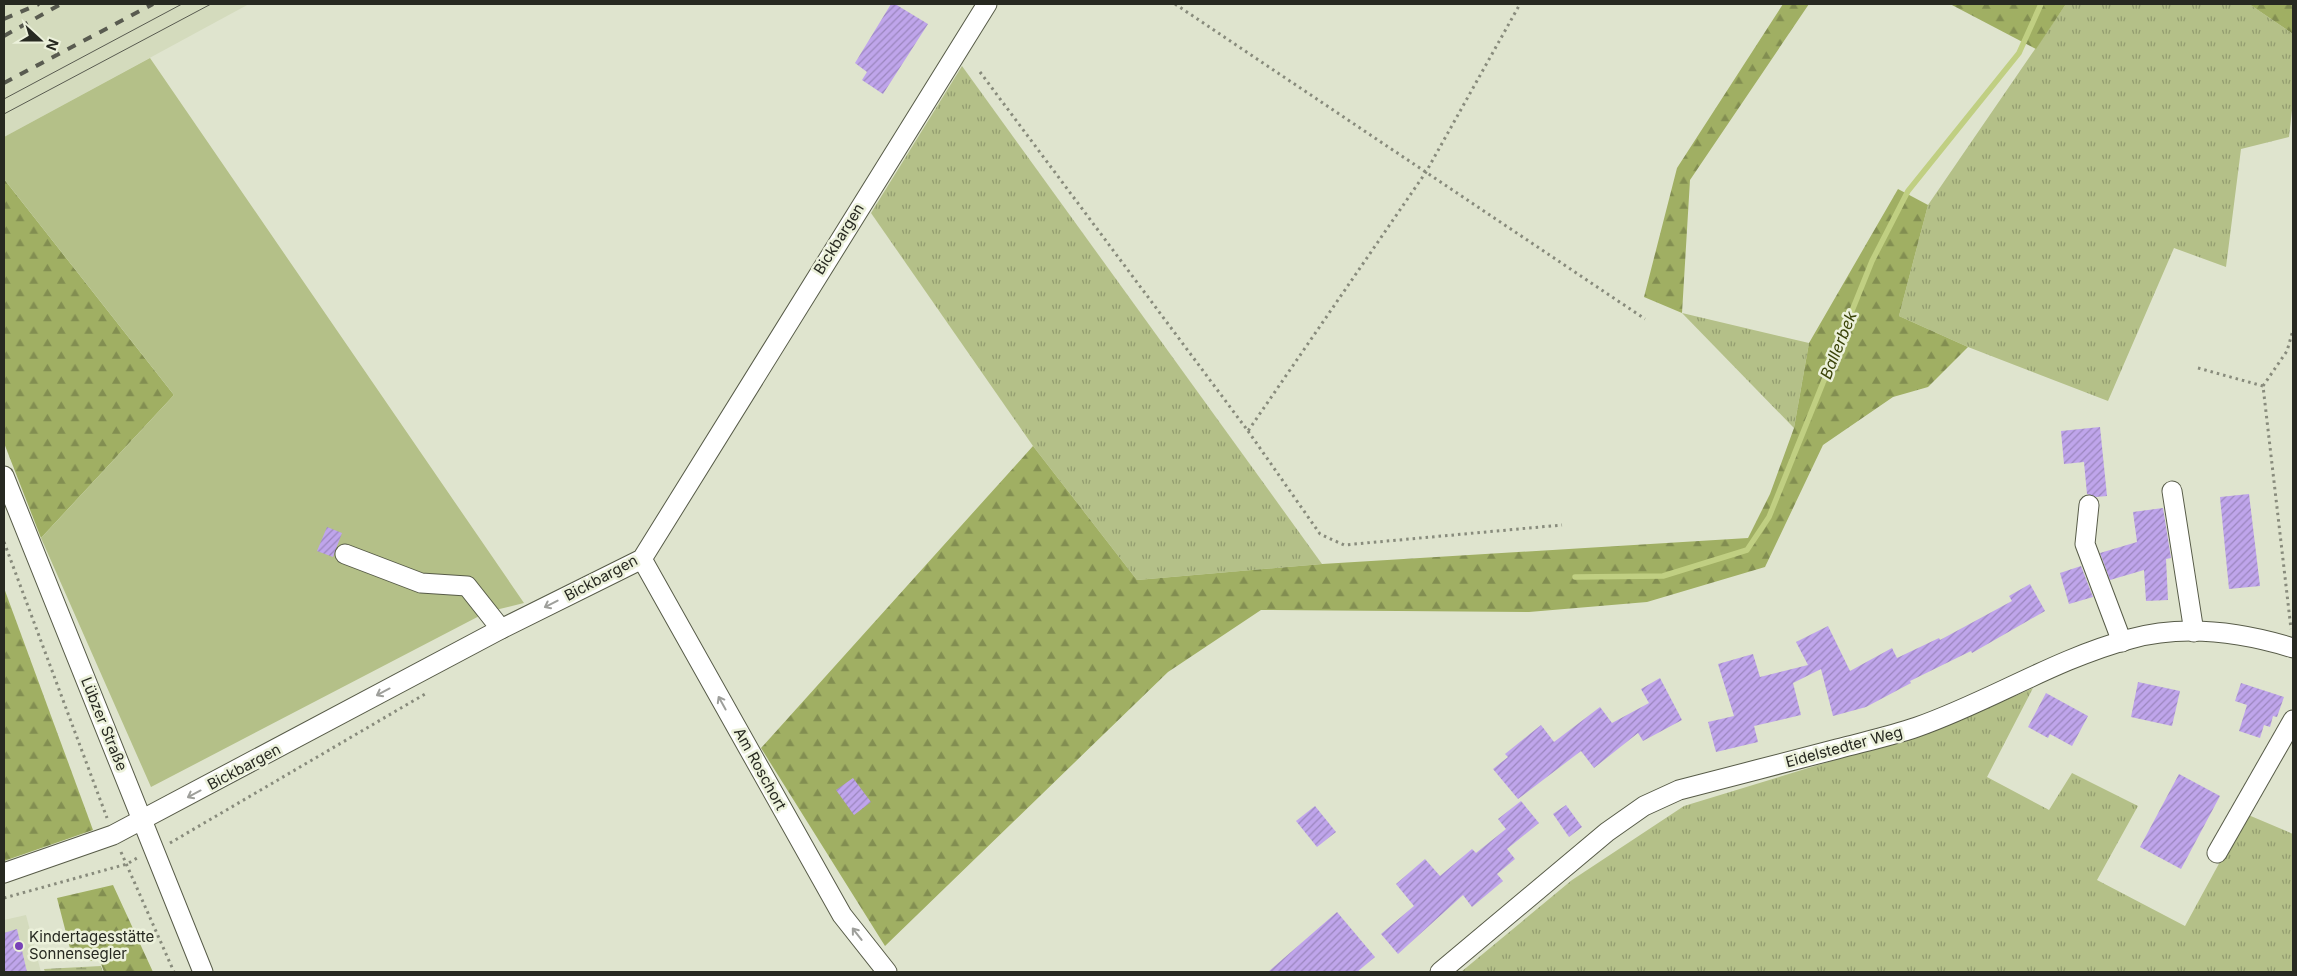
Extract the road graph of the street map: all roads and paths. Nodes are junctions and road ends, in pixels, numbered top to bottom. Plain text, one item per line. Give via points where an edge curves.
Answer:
1 (987, 4) edge
2 (1175, 4) edge
3 (1520, 4) edge
4 (980, 72) dead end
5 (1426, 172) junction
6 (1645, 319) dead end
7 (2293, 330) edge
8 (2198, 368) dead end
9 (2263, 386) junction
10 (1248, 432) junction
11 (4, 476) edge
12 (2172, 491) dead end
13 (2089, 505) dead end
14 (1562, 525) dead end
15 (4, 542) edge
16 (345, 554) dead end
17 (642, 559) junction
18 (501, 630) junction
19 (2194, 632) junction
20 (2122, 642) junction
21 (2293, 648) edge
22 (425, 694) dead end
23 (2293, 720) edge
24 (143, 821) junction
25 (114, 836) junction
26 (153, 851) junction
27 (2217, 853) dead end
28 (126, 864) junction
29 (4, 873) edge
30 (4, 898) edge
31 (174, 972) edge
32 (203, 972) edge
33 (887, 972) edge
34 (1440, 972) edge

1 - 17 street, Bickbargen
2 - 5 path
3 - 5 path
4 - 10 path
5 - 6 path
5 - 10 path
7 - 9 path via 2287,351
8 - 9 path
9 - 21 path
10 - 14 path via 1320,534 1344,544
11 - 24 street, Lübzer Straße
12 - 19 street
13 - 20 street via 2086,544
15 - 25 path
16 - 18 street via 421,584 467,586
17 -> 18 street, Bickbargen
33 -> 17 street, Am Roschort via 842,914
18 -> 24 street, Bickbargen
19 - 20 street, Eidelstedter Weg via 2152,635
19 - 21 street, Eidelstedter Weg via 2258,638
20 - 34 street, Eidelstedter Weg via 2075,657 1971,706 1916,727 1680,790 1644,806 1607,832
22 - 26 path
23 - 27 street
24 - 25 street, Bickbargen
24 - 26 street, Lübzer Straße
25 - 28 path
25 - 29 street, Bickbargen
26 - 28 path
26 - 32 street, Lübzer Straße
28 - 30 path
28 - 31 path

